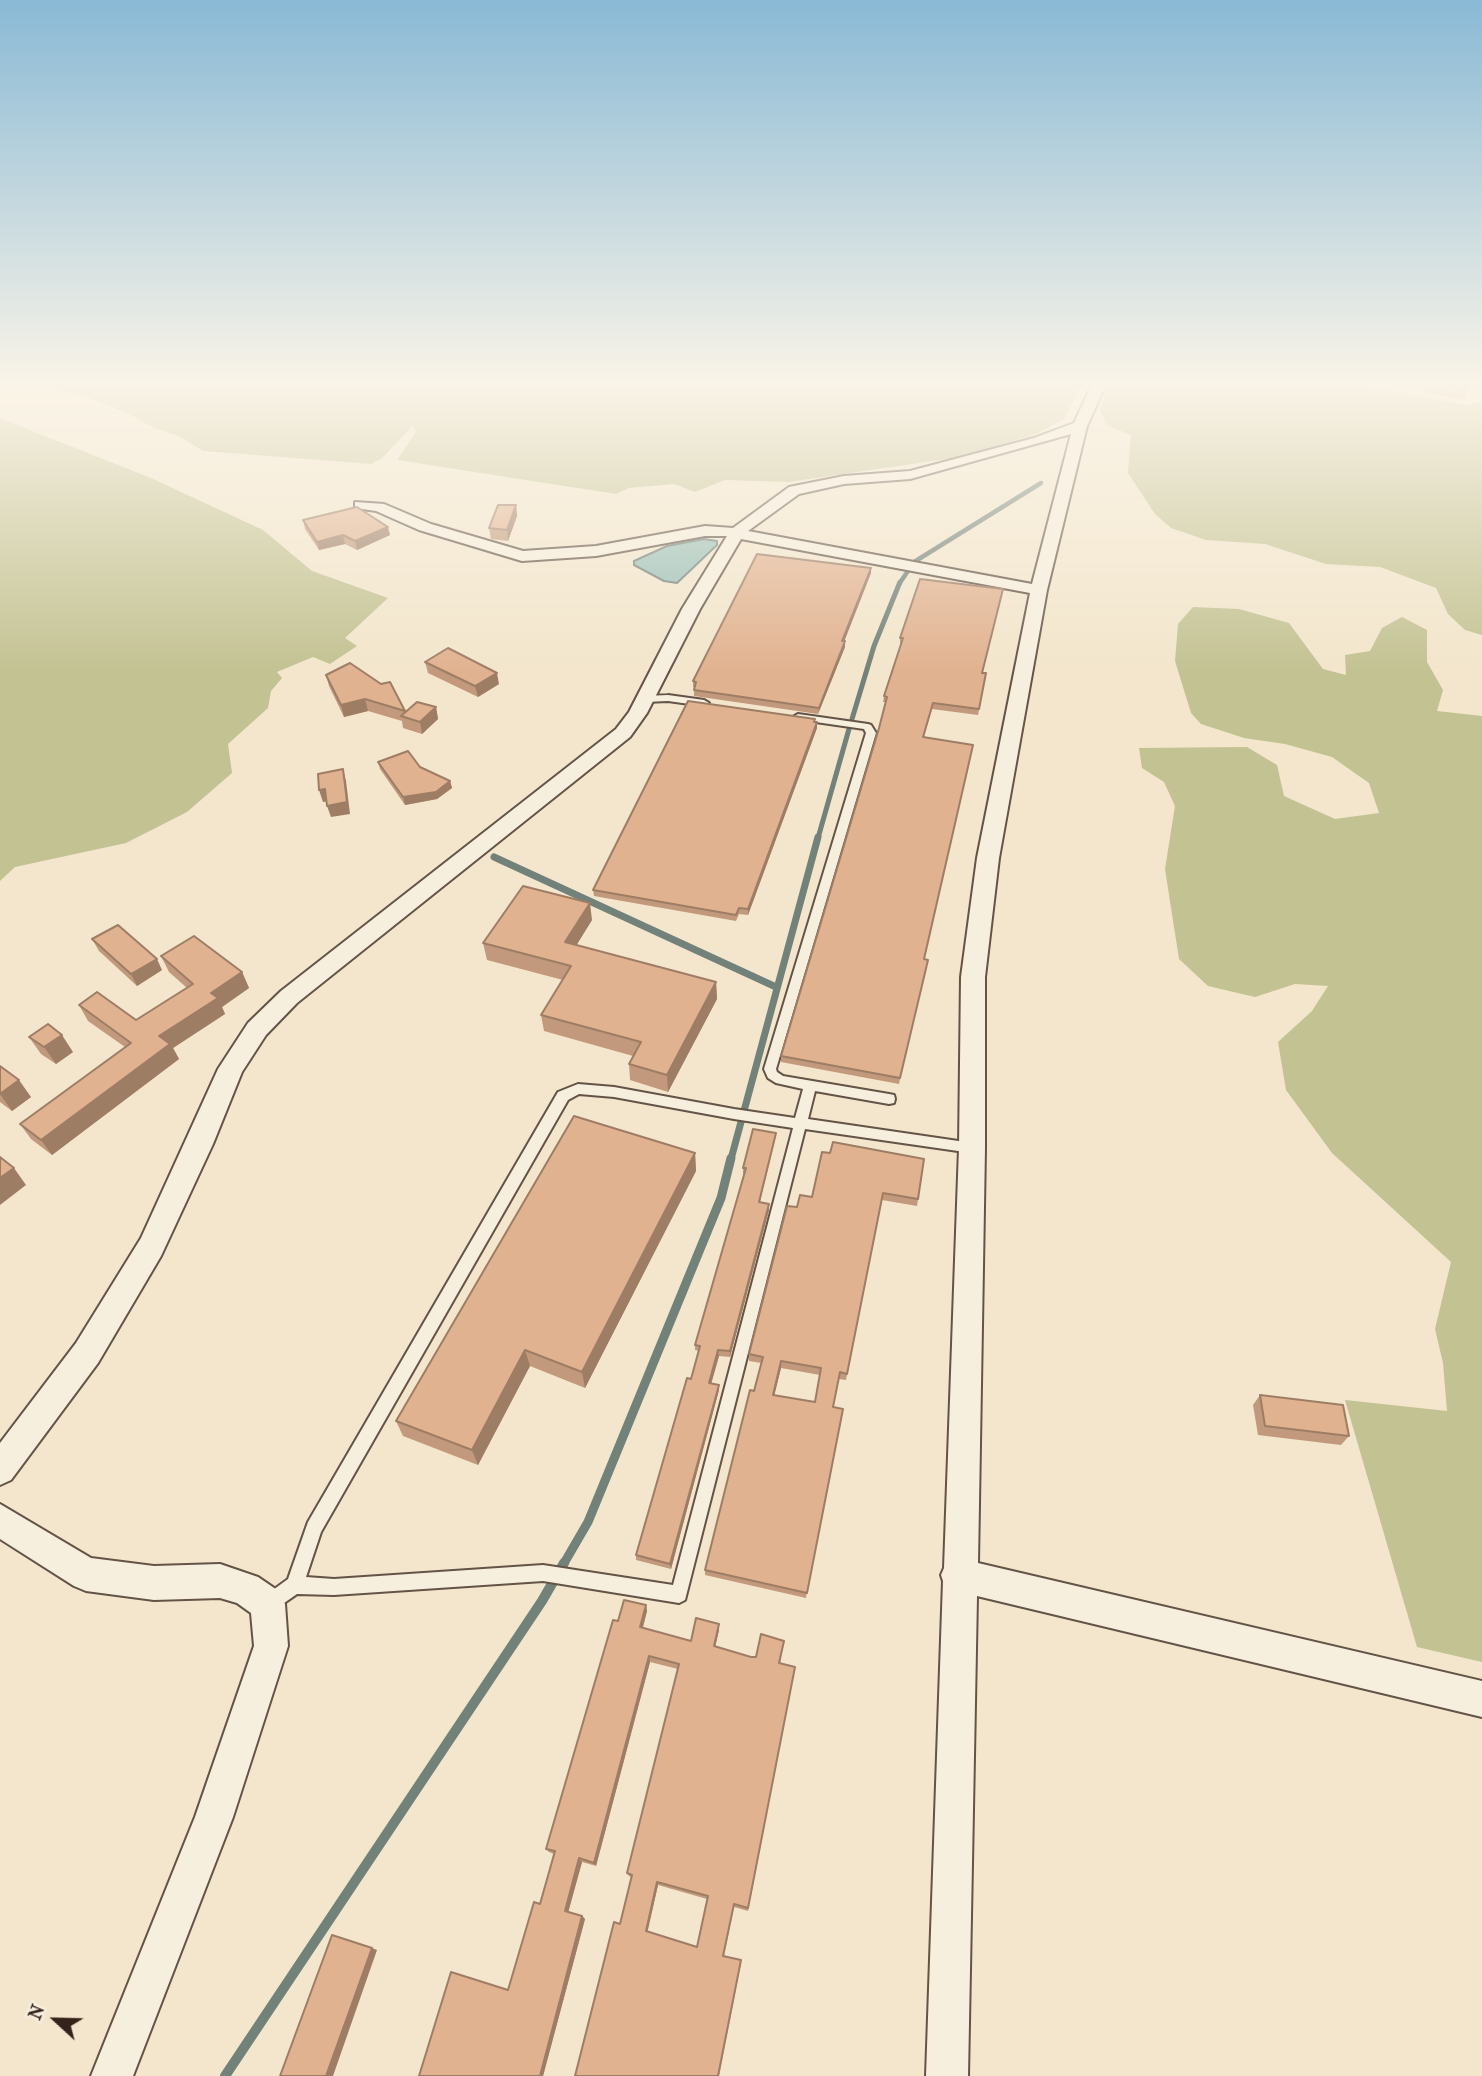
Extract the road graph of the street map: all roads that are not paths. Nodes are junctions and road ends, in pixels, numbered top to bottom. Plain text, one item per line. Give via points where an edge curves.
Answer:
1 (859, 479) edge
2 (1067, 479) edge
3 (359, 505) edge
4 (737, 533) junction
5 (1039, 590) junction
6 (645, 699) junction
7 (721, 706) edge
8 (788, 715) edge
9 (810, 1086) junction
10 (889, 1099) dead end
11 (803, 1124) junction
12 (972, 1148) junction
13 (0, 1469) edge
14 (0, 1520) edge
15 (565, 1574) joint
16 (958, 1575) junction
17 (282, 1594) junction
18 (1482, 1699) edge
19 (112, 2076) edge
20 (947, 2076) edge

1 - 4 street via 793,490
2 - 5 street
3 - 4 street via 522,556 621,548 705,531
4 - 5 street
4 - 6 street
5 - 12 street via 979,917 973,977
6 - 7 lane
6 - 13 street via 623,733 289,997 257,1029 231,1069 150,1247 87,1353
8 - 9 lane via 867,727 871,733 771,1069 780,1080
9 - 10 lane
9 - 11 lane
11 - 12 lane
11 - 15 lane via 679,1594
11 - 17 lane via 614,1092 578,1089 563,1096 314,1528
12 - 16 street
14 - 17 street via 86,1574 154,1583 220,1581
15 - 17 lane
16 - 18 street
16 - 20 street
17 - 19 street via 271,1646 214,1817

